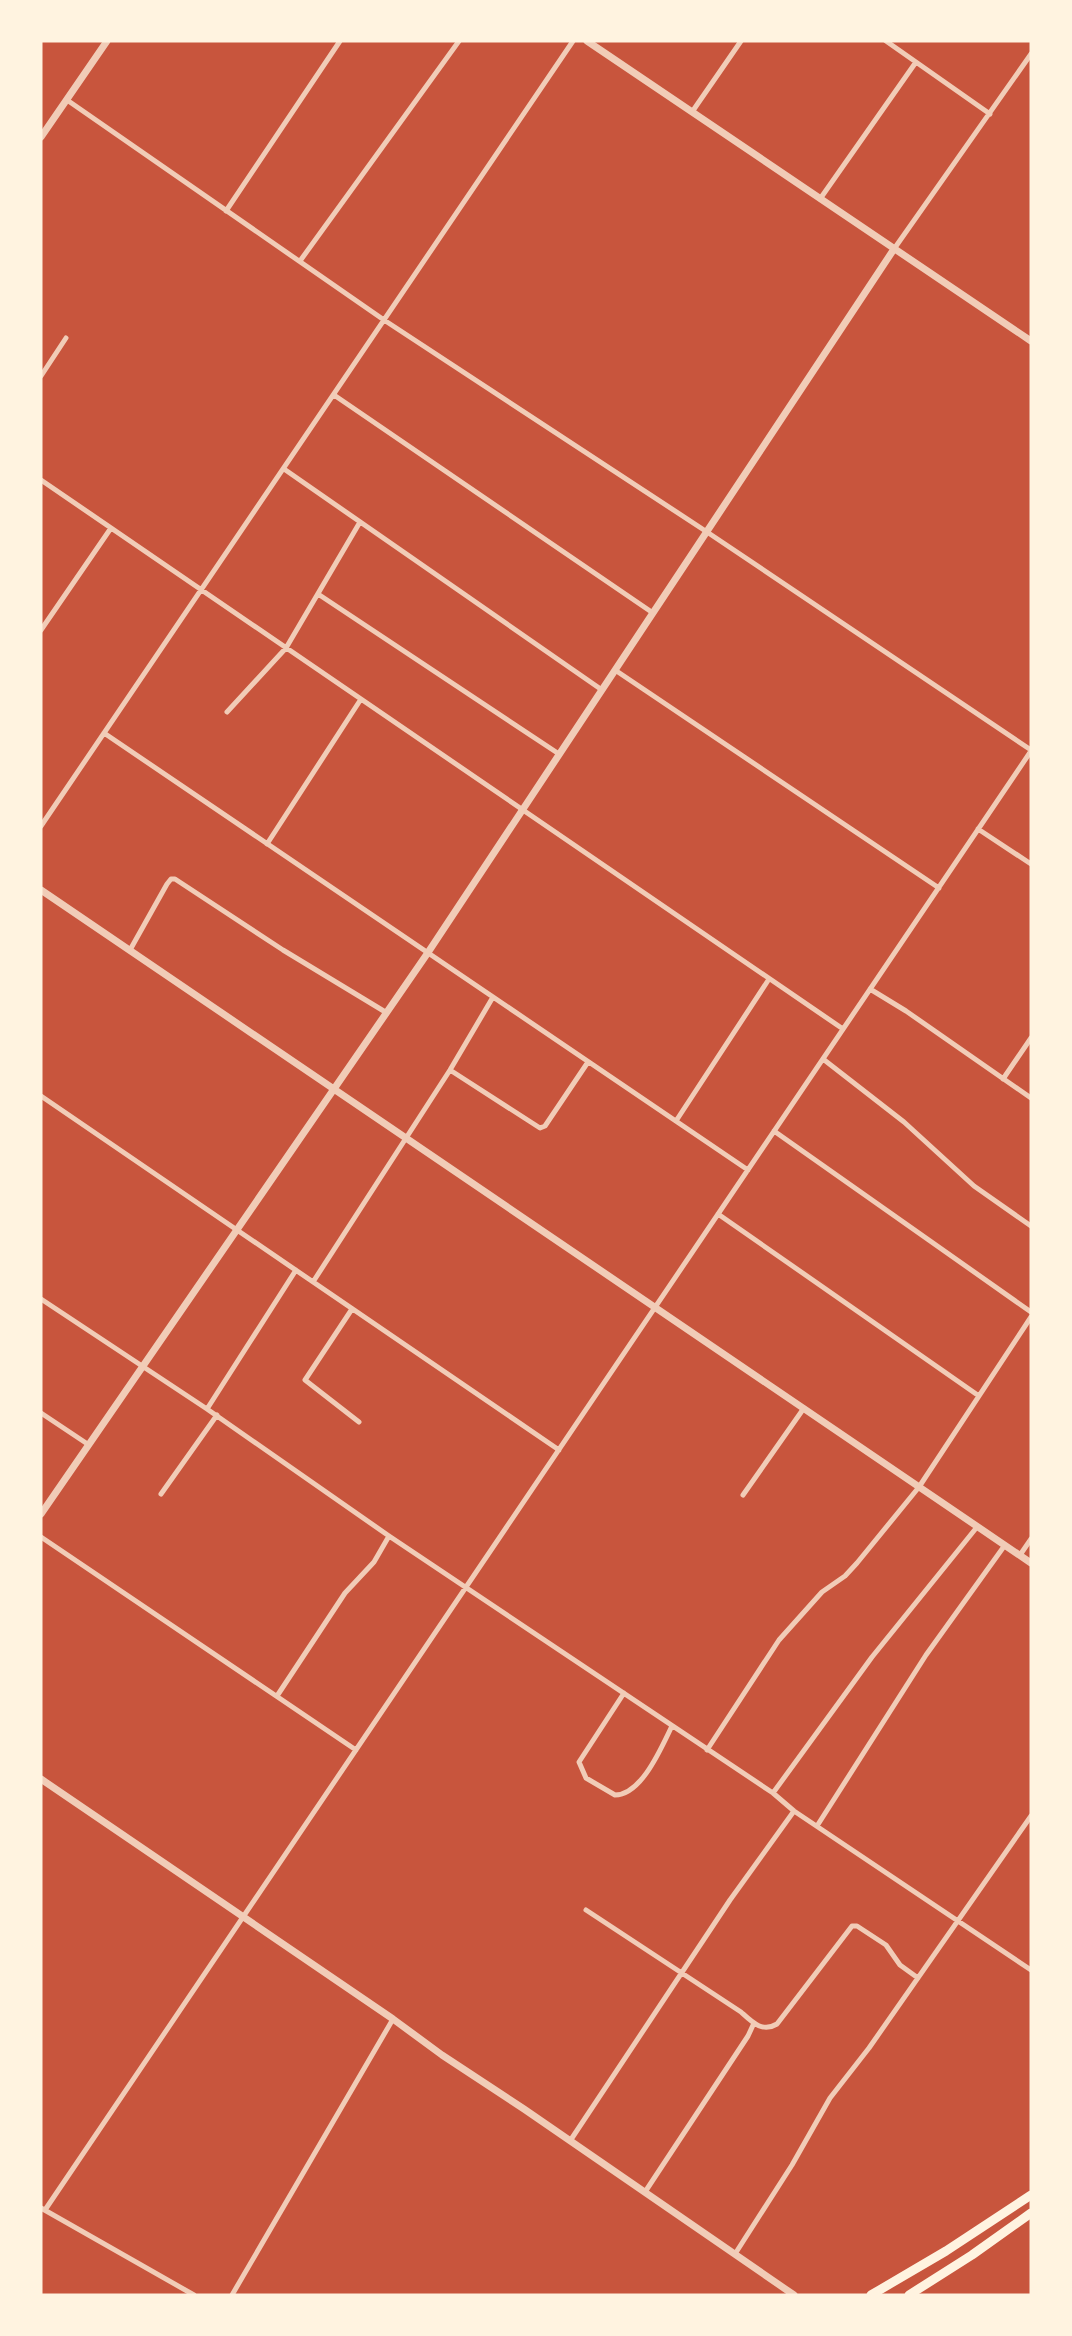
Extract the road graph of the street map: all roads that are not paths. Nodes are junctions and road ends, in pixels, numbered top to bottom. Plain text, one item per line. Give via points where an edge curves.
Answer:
1 (107, 41) edge
2 (340, 41) edge
3 (459, 41) edge
4 (574, 41) edge
5 (587, 41) edge
6 (742, 41) edge
7 (886, 41) edge
8 (1031, 54) edge
9 (916, 62) junction
10 (67, 100) junction
11 (692, 112) junction
12 (990, 114) junction
13 (42, 136) edge
14 (820, 199) junction
15 (226, 211) junction
16 (894, 249) junction
17 (300, 261) junction
18 (384, 320) junction
19 (66, 338) dead end
20 (1031, 341) edge
21 (41, 376) edge
22 (334, 395) junction
23 (284, 469) junction
24 (41, 480) edge
25 (360, 522) junction
26 (111, 528) junction
27 (707, 532) junction
28 (201, 590) junction
29 (318, 594) junction
30 (653, 613) junction
31 (41, 630) edge
32 (286, 648) junction
33 (615, 670) junction
34 (602, 690) junction
35 (361, 699) junction
36 (228, 712) dead end
37 (104, 733) junction
38 (1031, 751) edge
39 (559, 754) junction
40 (522, 810) junction
41 (41, 826) edge
42 (978, 829) junction
43 (268, 844) junction
44 (1031, 864) edge
45 (938, 888) junction
46 (41, 890) edge
47 (130, 950) junction
48 (427, 954) junction
49 (769, 979) junction
50 (870, 989) junction
51 (493, 997) junction
52 (386, 1013) junction
53 (843, 1030) junction
54 (1031, 1038) edge
55 (823, 1059) junction
56 (588, 1062) junction
57 (450, 1070) junction
58 (1003, 1079) junction
59 (334, 1088) junction
60 (41, 1096) edge
61 (1031, 1098) edge
62 (676, 1121) junction
63 (774, 1131) junction
64 (407, 1138) junction
65 (748, 1170) junction
66 (718, 1214) junction
67 (1031, 1226) edge
68 (237, 1230) junction
69 (296, 1270) junction
70 (313, 1282) junction
71 (41, 1299) edge
72 (656, 1306) junction
73 (352, 1310) junction
74 (1031, 1312) edge
75 (1031, 1317) edge
76 (142, 1368) junction
77 (979, 1396) junction
78 (804, 1408) junction
79 (207, 1409) junction
80 (41, 1413) edge
81 (217, 1416) junction
82 (359, 1422) dead end
83 (89, 1445) junction
84 (559, 1450) junction
85 (919, 1487) junction
86 (161, 1494) dead end
87 (743, 1495) dead end
88 (41, 1514) edge
89 (977, 1526) junction
90 (389, 1536) junction
91 (41, 1537) edge
92 (1031, 1539) edge
93 (1005, 1546) junction
94 (1020, 1555) junction
95 (1031, 1563) edge
96 (467, 1586) junction
97 (624, 1693) junction
98 (277, 1696) junction
99 (672, 1726) junction
100 (356, 1750) junction
101 (707, 1750) junction
102 (41, 1779) edge
103 (772, 1793) junction
104 (794, 1811) junction
105 (1031, 1816) edge
106 (817, 1826) junction
107 (586, 1910) dead end
108 (243, 1917) junction
109 (958, 1921) junction
110 (1031, 1970) edge
111 (682, 1972) junction
112 (918, 1978) junction
113 (393, 2019) junction
114 (754, 2024) junction
115 (570, 2141) junction
116 (645, 2192) junction
117 (1031, 2195) edge
118 (43, 2209) edge
119 (1031, 2213) edge
120 (735, 2254) junction
121 (194, 2295) edge
122 (232, 2295) edge
123 (794, 2295) edge
124 (871, 2295) edge
125 (908, 2295) edge

1 - 10 street
2 - 15 street
3 - 17 street
4 - 18 street
5 - 11 street
6 - 11 street
7 - 9 street
8 - 12 street
9 - 12 street
9 - 14 street
10 - 13 street
10 - 15 street
11 - 14 street
12 - 16 street
14 - 16 street
15 - 17 street
16 - 20 street
16 - 27 street
17 - 18 street
18 - 22 street
18 - 27 street
19 - 21 street
22 - 23 street
22 - 30 street
23 - 25 street
23 - 28 street
24 - 26 street
25 - 29 street
25 - 34 street
26 - 28 street
26 - 31 street
27 - 30 street
27 - 38 street
28 - 32 street
28 - 37 street
29 - 32 street
29 - 39 street
30 - 33 street
32 - 35 street
32 - 36 street
33 - 34 street
33 - 45 street
34 - 39 street
35 - 40 street
35 - 43 street
37 - 41 street
37 - 43 street
38 - 42 street
39 - 40 street
40 - 48 street
40 - 49 street
42 - 44 street
42 - 45 street
43 - 48 street
45 - 50 street
46 - 47 street
47 - 52 street via 170,880 175,879
47 - 59 street
48 - 51 street
48 - 52 street
49 - 53 street
49 - 62 street
50 - 53 street
50 - 58 street
51 - 56 street
51 - 57 street
52 - 59 street
53 - 55 street
54 - 58 street
55 - 63 street
55 - 67 street via 904,1122 974,1186
56 - 57 street via 545,1126 540,1128
56 - 62 street
57 - 64 street
58 - 61 street
59 - 64 street
59 - 68 street
60 - 68 street
62 - 65 street
63 - 65 street
63 - 74 street
64 - 70 street
64 - 72 street
65 - 66 street
66 - 72 street
66 - 77 street
68 - 69 street
68 - 76 street
69 - 70 street
69 - 79 street
70 - 73 street
71 - 76 street
72 - 78 street
72 - 84 street
73 - 82 street via 305,1380
73 - 84 street
75 - 77 street
76 - 79 street
76 - 83 street
77 - 85 street
78 - 85 street
78 - 87 street
79 - 81 street
80 - 83 street
81 - 86 street
81 - 90 street
83 - 88 street
84 - 96 street
85 - 89 street
85 - 101 street via 857,1563 822,1592 779,1640
89 - 93 street
89 - 103 street via 872,1657
90 - 96 street
90 - 98 street via 374,1562 345,1593
91 - 98 street
92 - 94 street
93 - 94 street
93 - 106 street via 926,1655
94 - 95 street
96 - 97 street
96 - 100 street
97 - 99 street
97 - 99 street via 579,1762 586,1778 615,1795 625,1793 647,1772
98 - 100 street
99 - 101 street
100 - 108 street
101 - 103 street
102 - 108 street
103 - 104 street
104 - 106 street
104 - 111 street
105 - 109 street
106 - 109 street
107 - 111 street
108 - 113 street
108 - 118 street
109 - 110 street
109 - 112 street
111 - 114 street
111 - 115 street
112 - 114 street via 900,1965 886,1945 852,1926 777,2024 769,2028
112 - 120 street via 830,2098
113 - 115 street via 442,2056
113 - 122 street
114 - 116 street
115 - 116 street
116 - 120 street
117 - 124 highway
118 - 121 street
119 - 125 highway
120 - 123 street

